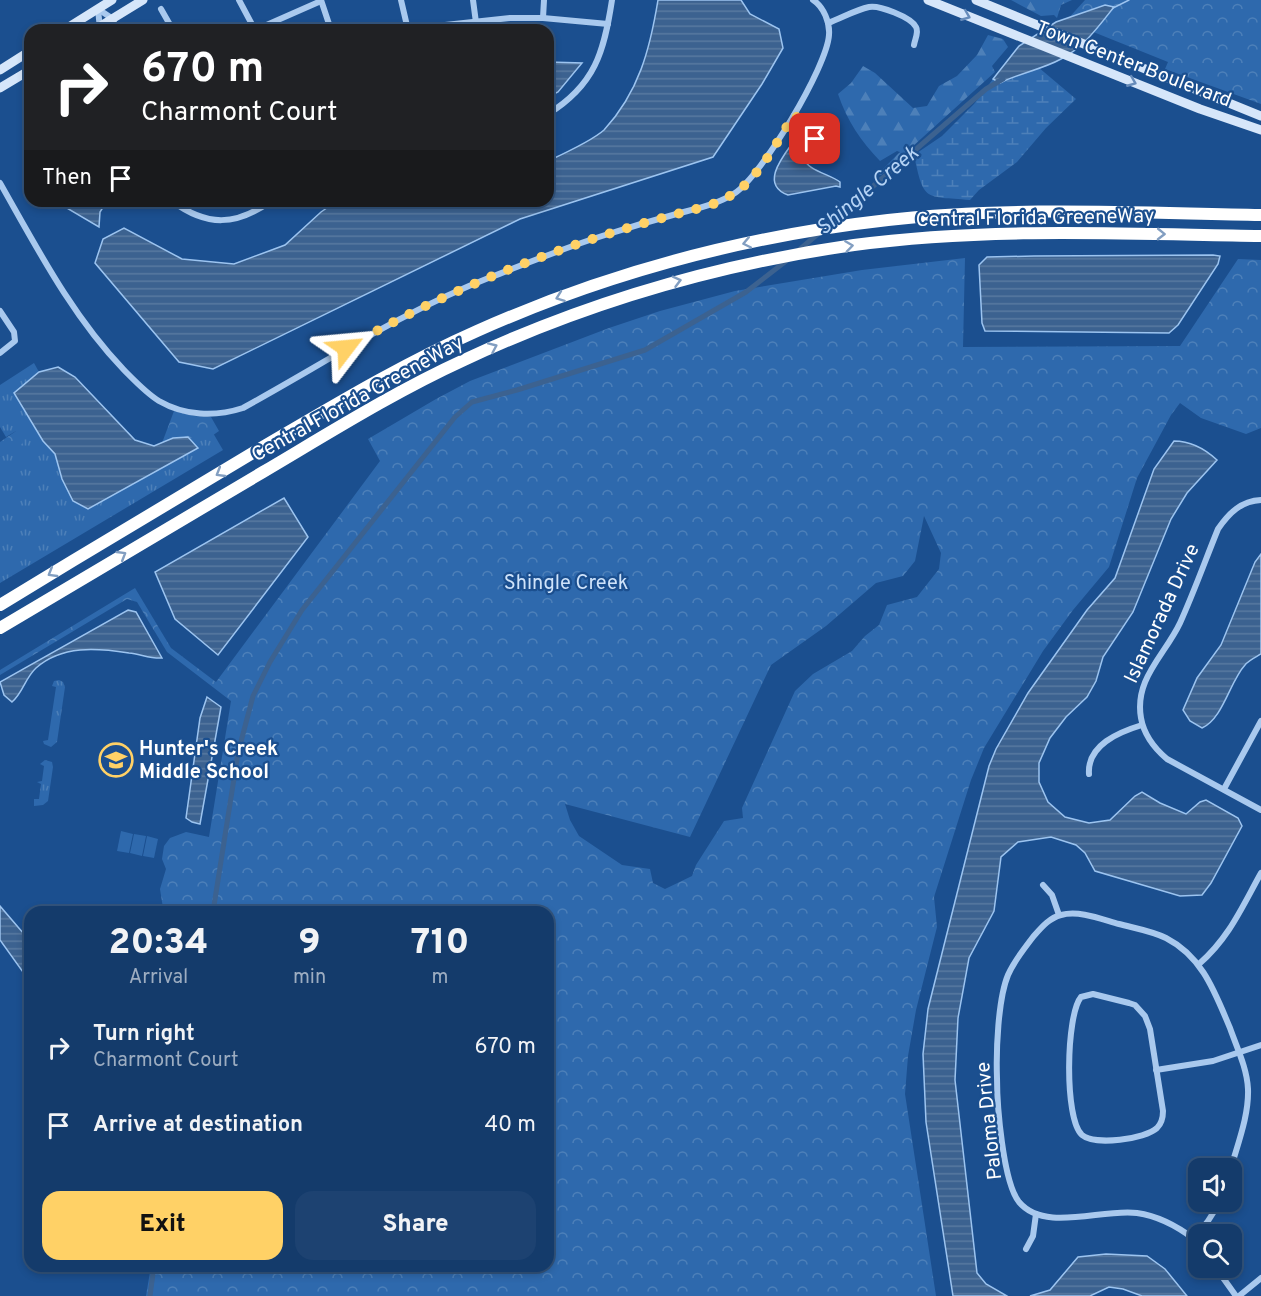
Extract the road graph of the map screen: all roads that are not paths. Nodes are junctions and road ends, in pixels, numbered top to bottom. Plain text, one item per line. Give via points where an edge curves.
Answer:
1 (112, 0) edge
2 (143, 0) edge
3 (239, 0) edge
4 (321, 0) edge
5 (401, 0) edge
6 (472, 0) edge
7 (544, 0) edge
8 (612, 0) edge
9 (813, 0) edge
10 (927, 0) edge
11 (976, 0) edge
12 (98, 9) junction
13 (161, 9) dead end
14 (543, 18) junction
15 (112, 19) junction
16 (476, 20) junction
17 (828, 23) junction
18 (74, 24) edge
19 (98, 24) edge
20 (105, 24) edge
21 (114, 24) edge
22 (170, 24) edge
23 (252, 24) edge
24 (268, 24) edge
25 (329, 24) edge
26 (407, 24) edge
27 (446, 24) edge
28 (476, 24) edge
29 (608, 24) junction
30 (914, 45) dead end
31 (24, 55) edge
32 (0, 70) edge
33 (24, 74) edge
34 (0, 88) edge
35 (554, 110) edge
36 (794, 115) junction
37 (1261, 116) edge
38 (1261, 130) edge
39 (821, 152) dead end
40 (0, 183) edge
41 (180, 207) edge
42 (263, 207) edge
43 (1261, 215) edge
44 (1261, 236) edge
45 (0, 310) edge
46 (0, 353) edge
47 (1261, 500) edge
48 (0, 605) edge
49 (0, 628) edge
50 (1261, 721) edge
51 (1142, 725) junction
52 (1089, 774) dead end
53 (1224, 789) junction
54 (1261, 810) edge
55 (1261, 873) edge
56 (1043, 885) dead end
57 (1059, 915) junction
58 (1199, 964) junction
59 (1261, 1045) edge
60 (1240, 1053) junction
61 (1156, 1070) junction
62 (1234, 1158) edge
63 (1036, 1214) junction
64 (1188, 1235) edge
65 (1026, 1248) dead end
66 (1224, 1278) edge
67 (1261, 1278) edge
68 (1237, 1296) edge

1 - 12 street
2 - 15 street
3 - 23 street
4 - 24 street
4 - 25 street
5 - 26 street
6 - 16 street
7 - 14 street
8 - 29 street
9 - 17 street
10 -> 38 street, Town Center Boulevard
11 - 37 street, Town Center Boulevard
12 - 15 street
12 - 18 street
12 - 19 street
13 - 22 street
14 - 16 street
14 - 29 street
15 - 20 street
15 - 21 street
16 - 27 street
16 - 28 street
17 - 30 street via 857,10 885,9 915,25
17 - 36 street via 826,50
29 - 35 street via 602,53 584,83
31 - 32 street
33 - 34 street
36 - 39 street via 808,126
36 - 40 street via 750,179 723,200 600,236 489,278 374,333 243,408 212,414 175,408 158,400 111,356 64,295
41 - 42 street via 209,220 235,220
43 -> 48 highway, Central Florida GreeneWay via 1004,212 890,219 730,246 638,270 558,298 409,364
49 -> 44 highway, Central Florida GreeneWay via 346,423 461,361 618,299 771,259 884,241 977,234
45 - 46 street via 14,332 15,341
47 - 51 street, Islamorada Drive via 1235,509 1218,530 1180,622 1144,682 1139,708
50 - 53 street
51 - 52 street via 1108,740 1090,760
51 - 53 street via 1152,744 1167,759
53 - 54 street
55 - 58 street via 1220,945
56 - 57 street via 1052,895
57 - 58 street via 1082,914 1153,933 1178,945
57 - 63 street, Paloma Drive via 1040,929 1007,976 998,1036 997,1084 1010,1183 1020,1202
58 - 60 street
59 - 60 street
60 - 61 street
60 - 62 street via 1248,1100
61 - 61 street via 1163,1111 1158,1127 1113,1140 1090,1140 1080,1132 1074,1122 1069,1070 1075,1009 1082,997 1099,994 1140,1010 1148,1021
63 - 64 street via 1064,1217 1136,1213 1166,1222
63 - 65 street via 1033,1236
66 - 68 street
67 - 68 street

